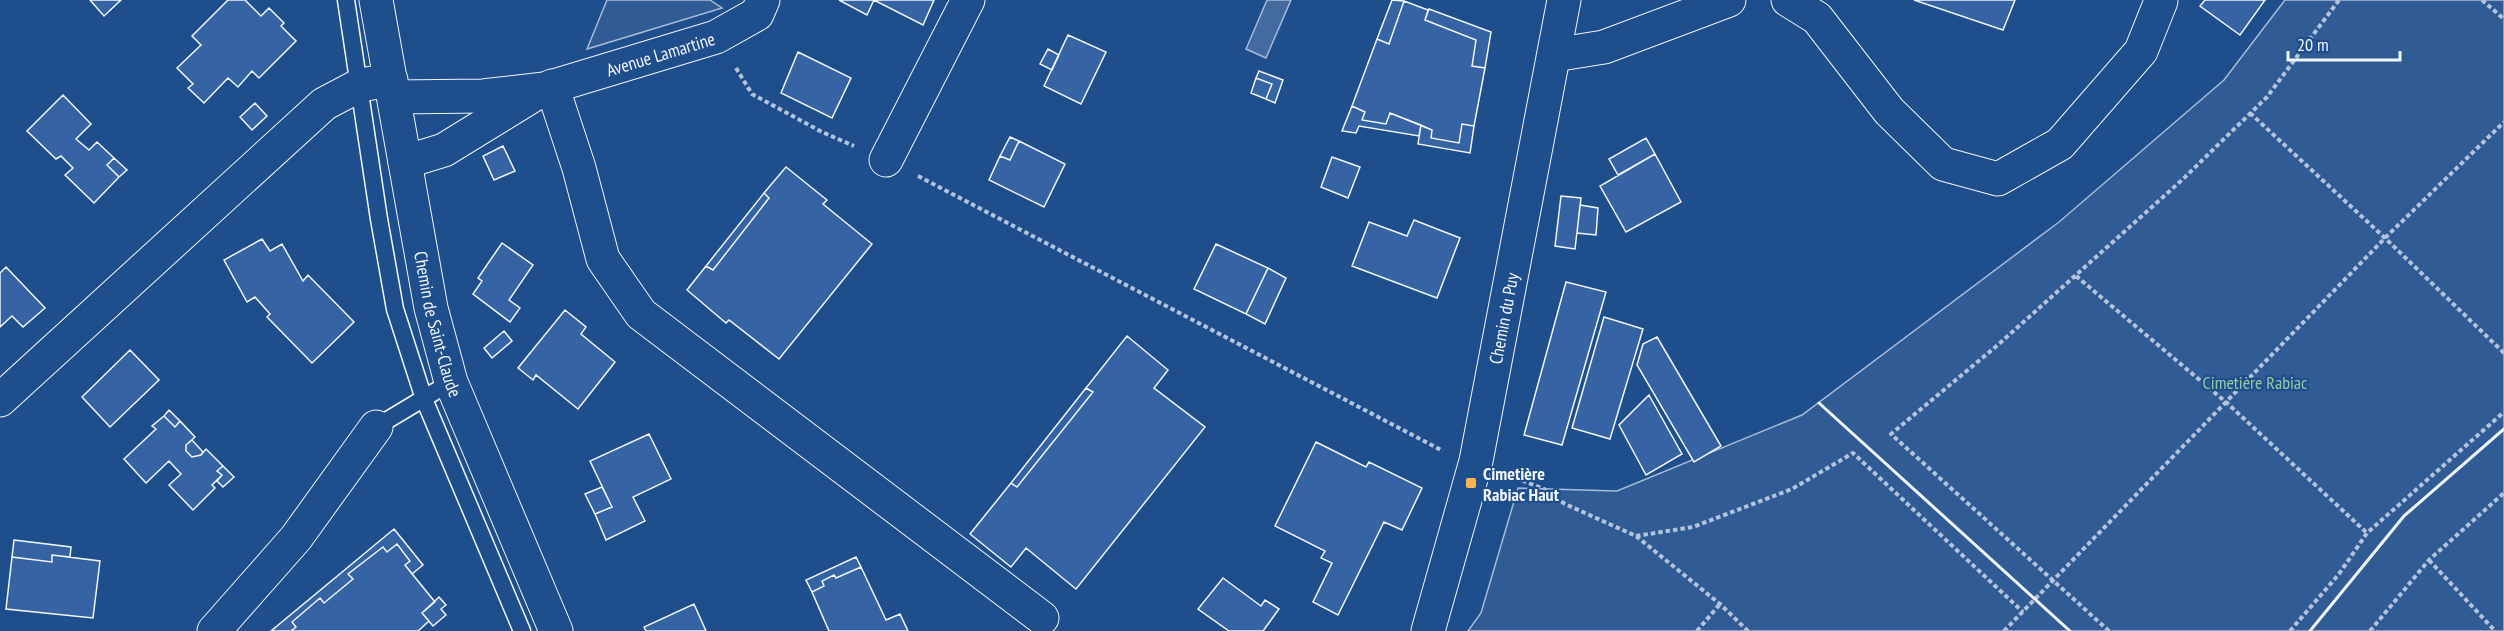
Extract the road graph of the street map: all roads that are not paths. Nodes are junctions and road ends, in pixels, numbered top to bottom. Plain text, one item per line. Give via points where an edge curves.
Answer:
1 (346, 0) edge
2 (376, 0) edge
3 (763, 0) edge
4 (968, 0) edge
5 (1564, 0) edge
6 (1729, 0) edge
7 (1788, 0) edge
8 (2162, 1) edge
9 (1554, 55) junction
10 (382, 87) junction
11 (548, 88) junction
12 (886, 160) road end
13 (405, 162) junction
14 (452, 382) junction
15 (424, 399) junction
16 (0, 400) edge
17 (376, 427) joint
18 (1042, 618) dead end
19 (214, 631) edge
20 (522, 631) edge
21 (556, 631) edge
22 (1428, 631) edge

1 - 10 lane, Chemin de Saint-Claude
2 - 10 street, Chemin de Saint-Claude
3 - 11 street, Avenue Lamartine via 757,14 716,37
4 - 12 street
5 - 9 street, Chemin du Puy
6 - 9 street via 1605,47
7 - 8 street via 1817,18 1889,111 1943,164 1998,179 2060,144 2141,51
9 - 22 street, Chemin du Puy via 1476,461
10 - 11 street, Avenue Lamartine via 483,96
10 - 13 street, Chemin de Saint-Claude
10 - 15 lane, Chemin de Saint-Claude via 379,219 395,309
10 - 16 street via 324,104
11 - 13 street, Avenue Lamartine via 444,150
11 - 18 street via 579,168 603,259 640,314
13 - 14 street, Chemin de Saint-Claude via 431,308
14 - 15 lane
14 - 21 street, Chemin de Saint-Claude
15 - 17 lane
15 - 20 lane, Chemin de Saint-Claude
17 - 19 street via 296,538

